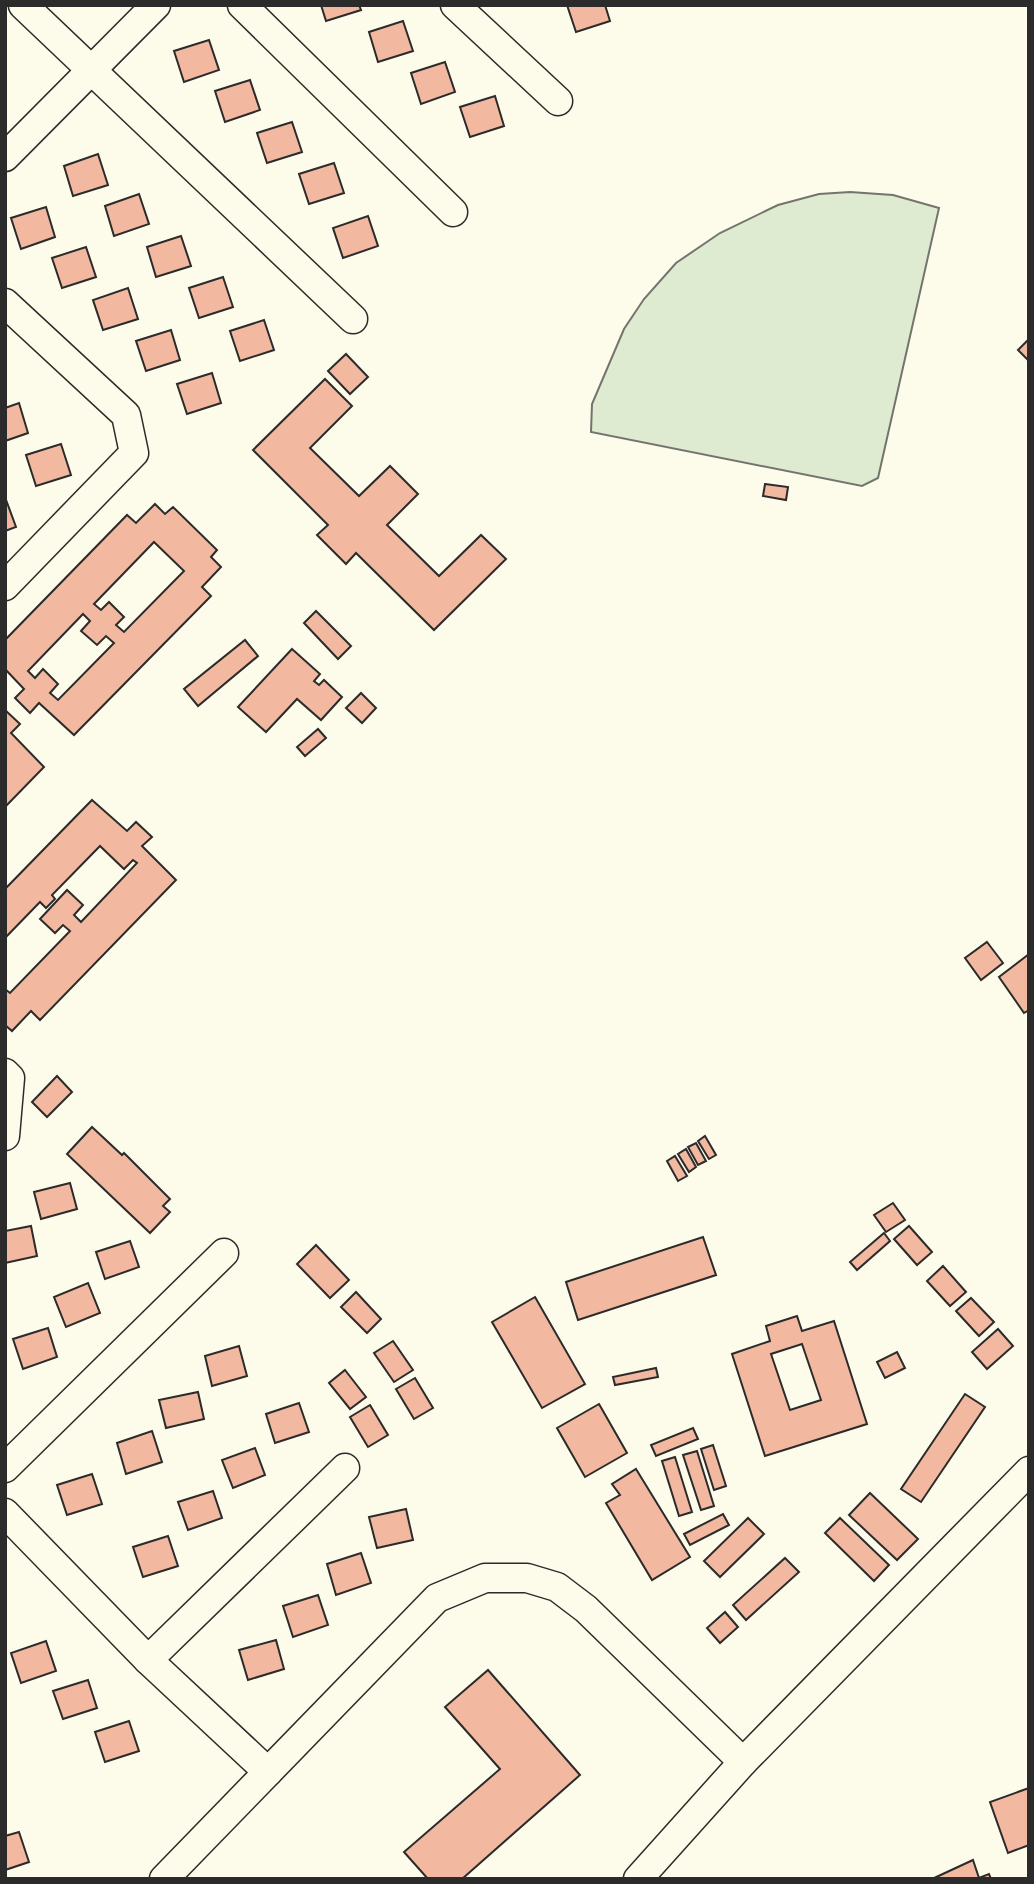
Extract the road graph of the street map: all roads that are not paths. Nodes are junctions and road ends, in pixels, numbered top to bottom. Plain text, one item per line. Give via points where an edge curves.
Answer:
1 (23, 5) edge
2 (156, 5) edge
3 (242, 5) edge
4 (455, 5) edge
5 (92, 71) junction
6 (558, 101) dead end
7 (5, 158) edge
8 (453, 212) dead end
9 (5, 303) edge
10 (352, 319) dead end
11 (5, 586) edge
12 (5, 1073) edge
13 (5, 1136) edge
14 (224, 1253) dead end
15 (5, 1468) edge
16 (345, 1468) dead end
17 (1029, 1471) edge
18 (5, 1513) edge
19 (148, 1660) junction
20 (743, 1762) junction
21 (268, 1772) junction
22 (164, 1879) edge
23 (638, 1879) edge

1 - 5 street
2 - 5 street
3 - 8 street
4 - 6 street
5 - 7 street
5 - 10 street
9 - 11 street via 126,415 134,453
12 - 13 street via 10,1078
14 - 15 street
16 - 19 street
17 - 20 street
18 - 19 street
19 - 21 street
20 - 21 street via 586,1609 557,1587 527,1578 485,1578 437,1598
20 - 23 street
21 - 22 street

